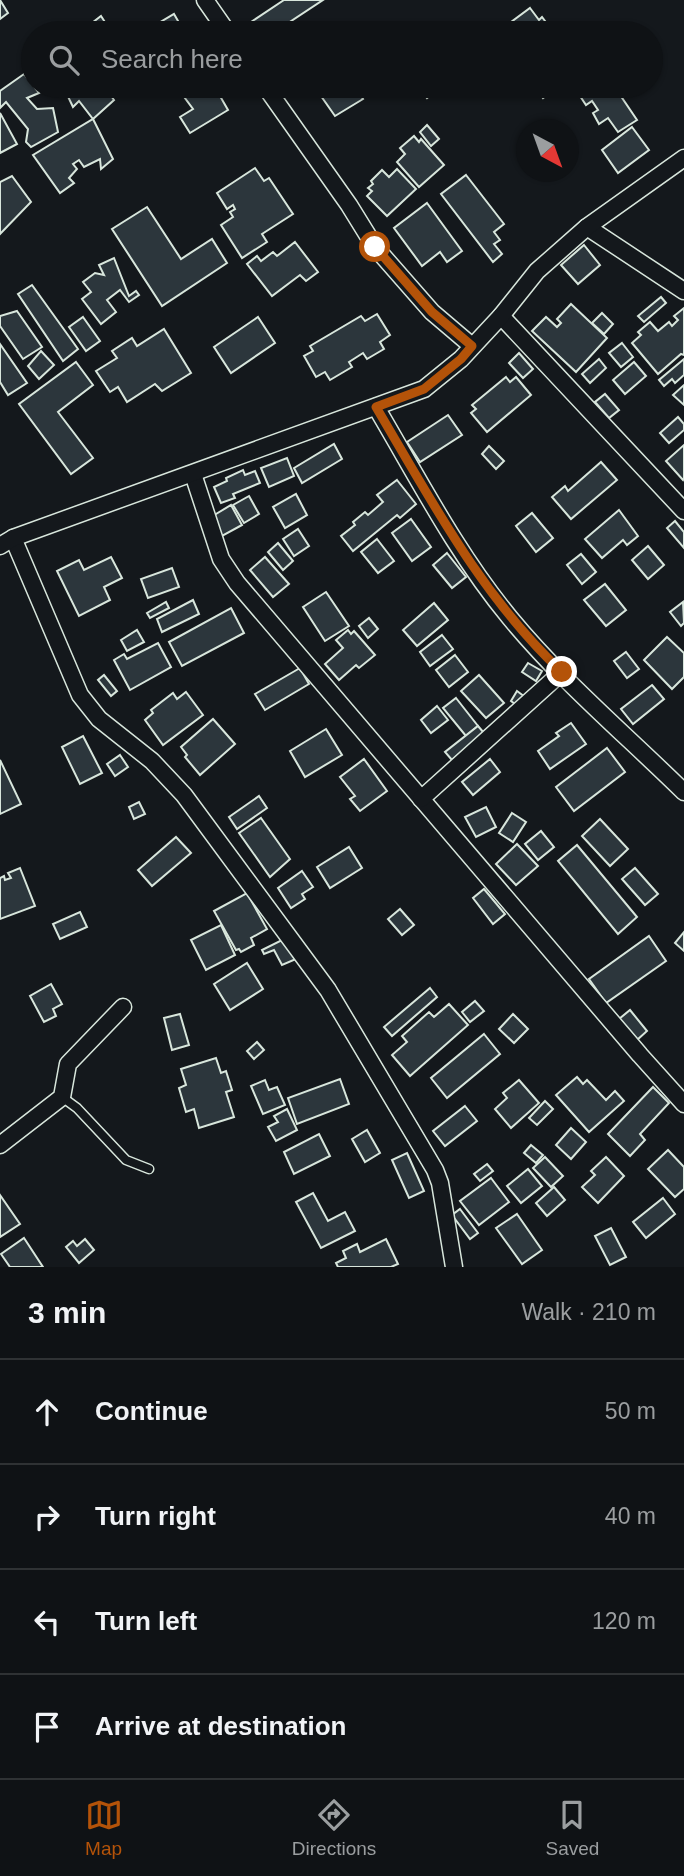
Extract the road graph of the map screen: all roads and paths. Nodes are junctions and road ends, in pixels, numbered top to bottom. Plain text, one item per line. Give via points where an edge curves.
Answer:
1 (208, 1) edge
2 (220, 21) edge
3 (273, 98) edge
4 (684, 158) edge
5 (587, 227) junction
6 (684, 291) edge
7 (501, 316) junction
8 (472, 346) junction
9 (376, 407) junction
10 (193, 474) junction
11 (684, 511) edge
12 (7, 542) edge
13 (562, 672) junction
14 (684, 792) edge
15 (421, 799) junction
16 (123, 1007) dead end
17 (62, 1097) junction
18 (684, 1104) edge
19 (0, 1145) edge
20 (149, 1169) dead end
21 (454, 1267) edge

1 - 2 street
3 - 8 street via 375,247 432,312
4 - 5 street
5 - 6 street
5 - 7 street via 537,271
7 - 8 street
7 - 11 street
8 - 9 street via 424,389
9 - 10 street
9 - 13 street via 455,542 509,617
10 - 12 street
10 - 15 street via 221,559 237,583
12 - 21 street via 84,701 184,794 337,1004 435,1170
13 - 14 street
13 - 15 street
15 - 18 street
16 - 17 street via 68,1064
17 - 19 street
17 - 20 lane via 126,1160

